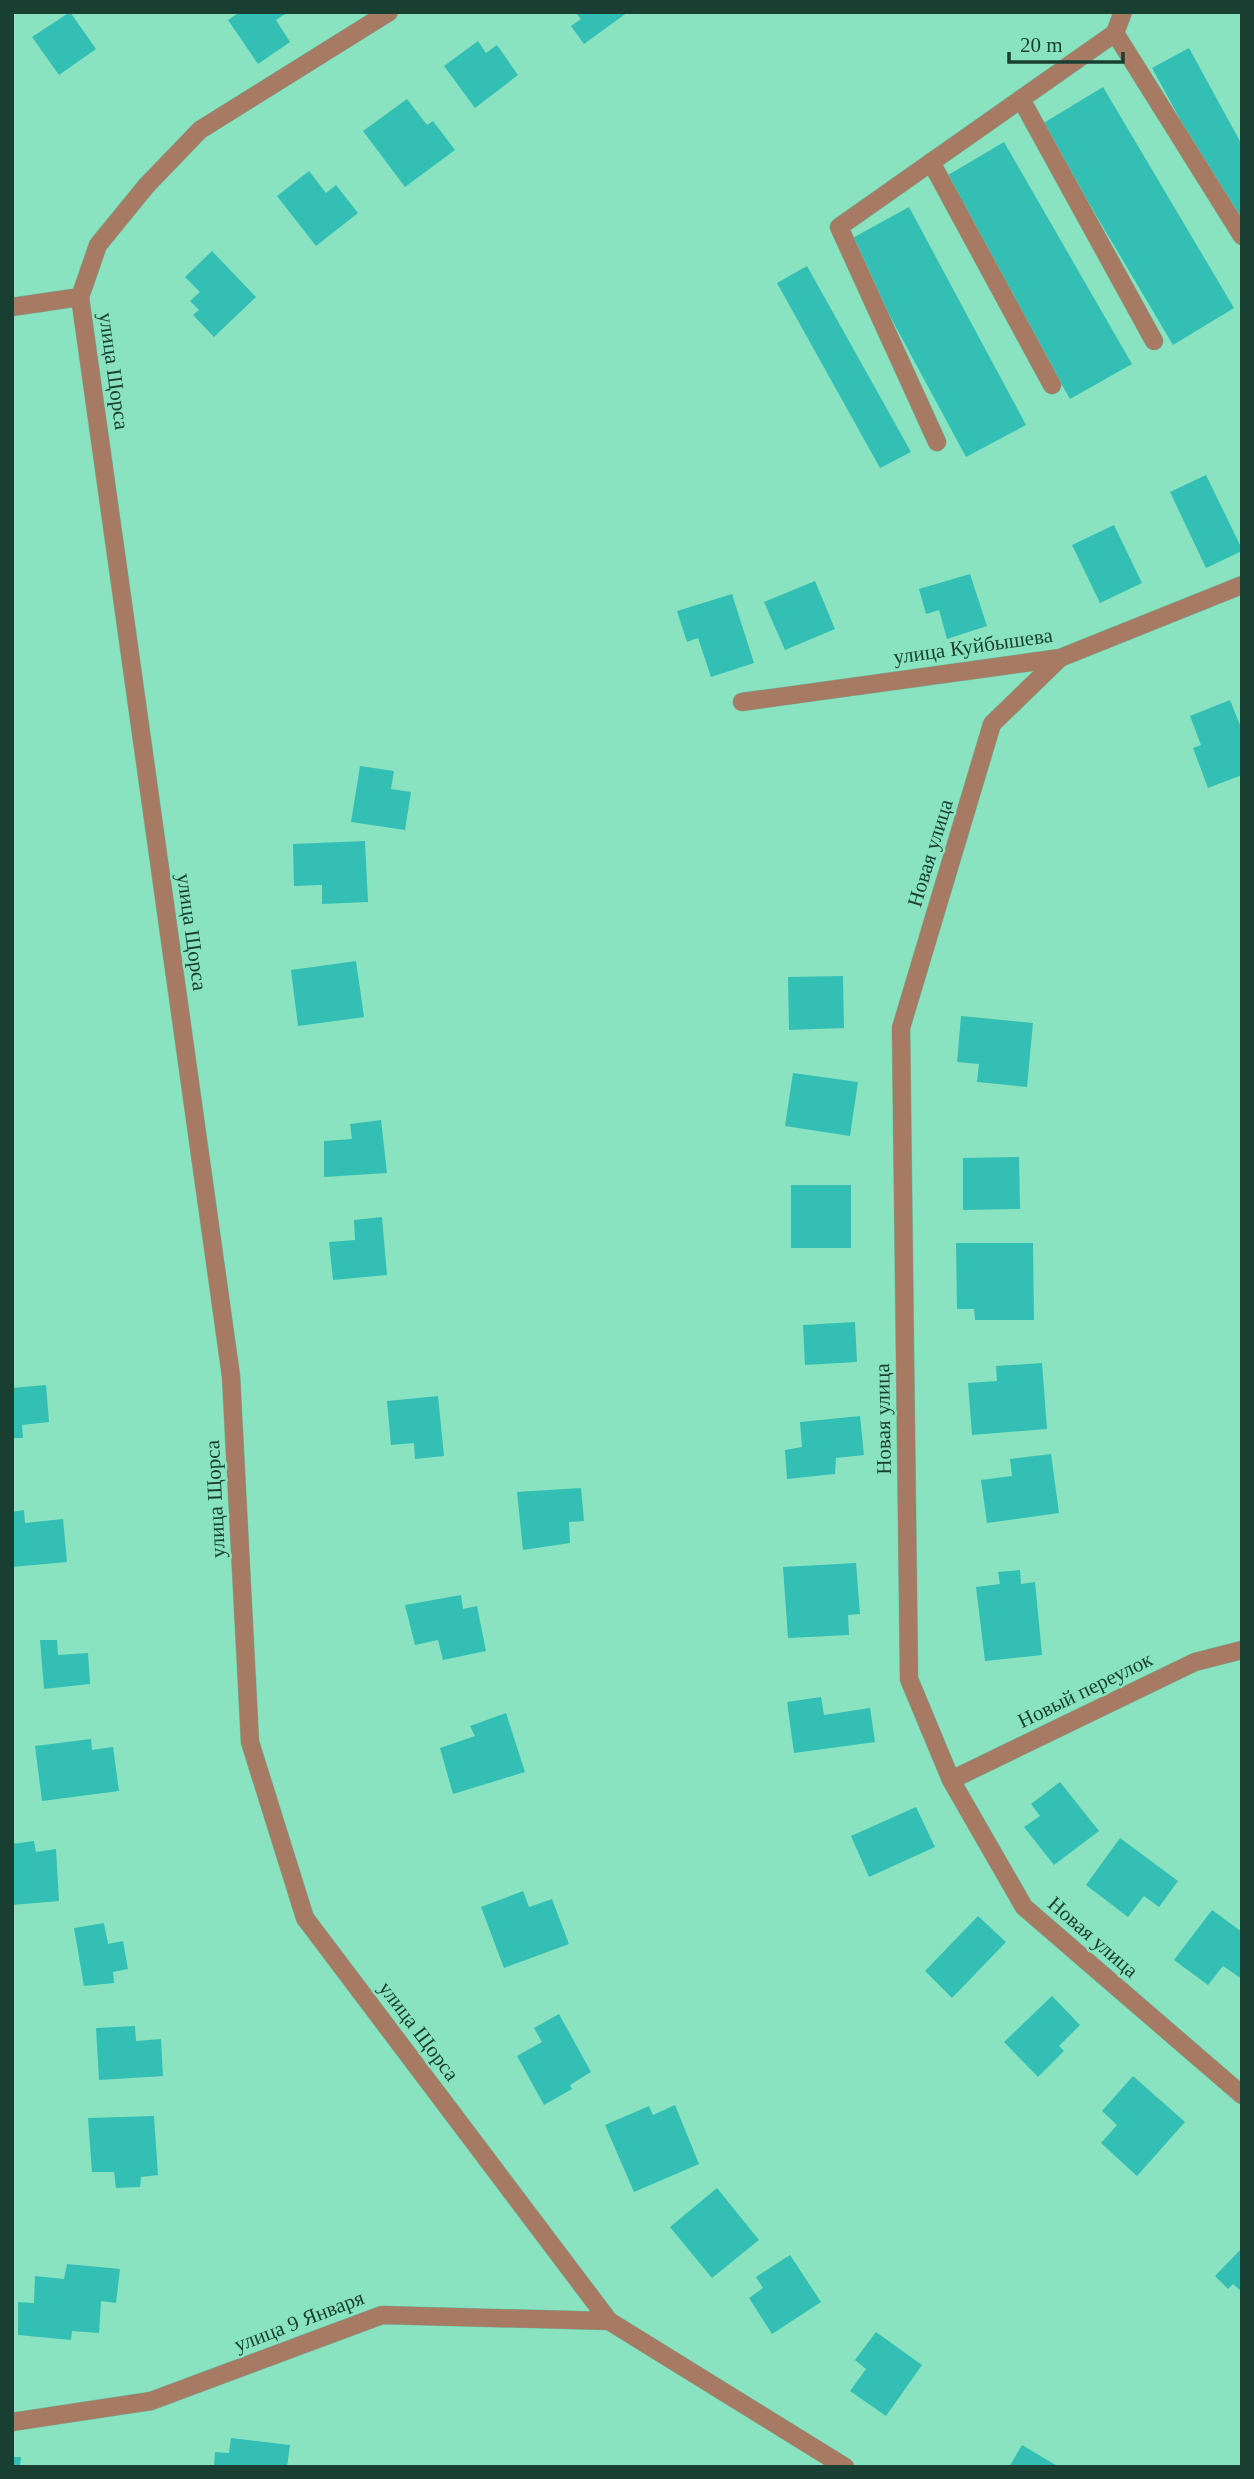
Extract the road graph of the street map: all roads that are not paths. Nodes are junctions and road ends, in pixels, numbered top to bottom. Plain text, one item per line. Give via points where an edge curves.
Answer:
1 (389, 12) edge
2 (1123, 12) edge
3 (1115, 33) junction
4 (1021, 99) junction
5 (931, 162) junction
6 (1242, 236) edge
7 (80, 297) junction
8 (12, 307) edge
9 (1154, 341) dead end
10 (1052, 385) dead end
11 (937, 442) dead end
12 (1242, 585) edge
13 (1060, 658) junction
14 (742, 702) dead end
15 (1242, 1650) edge
16 (951, 1780) junction
17 (1242, 2095) edge
18 (609, 2321) junction
19 (12, 2422) edge
20 (845, 2467) edge

1 - 7 street via 200,130 98,245
2 - 3 street
3 - 4 street
3 - 6 street
4 - 5 street
4 - 9 street
5 - 10 street
5 - 11 street via 839,227
7 - 8 street
7 - 18 street, улица Щорса via 231,1376 250,1742 305,1918
12 - 13 street, улица Куйбышева
13 - 14 street, улица Куйбышева
13 - 16 street, Новая улица via 992,724 901,1028 909,1679
15 - 16 street, Новый переулок via 1195,1662
16 - 17 street, Новая улица via 1024,1907
18 - 19 street, улица 9 Января via 382,2315 151,2401
18 - 20 street, улица Щорса

